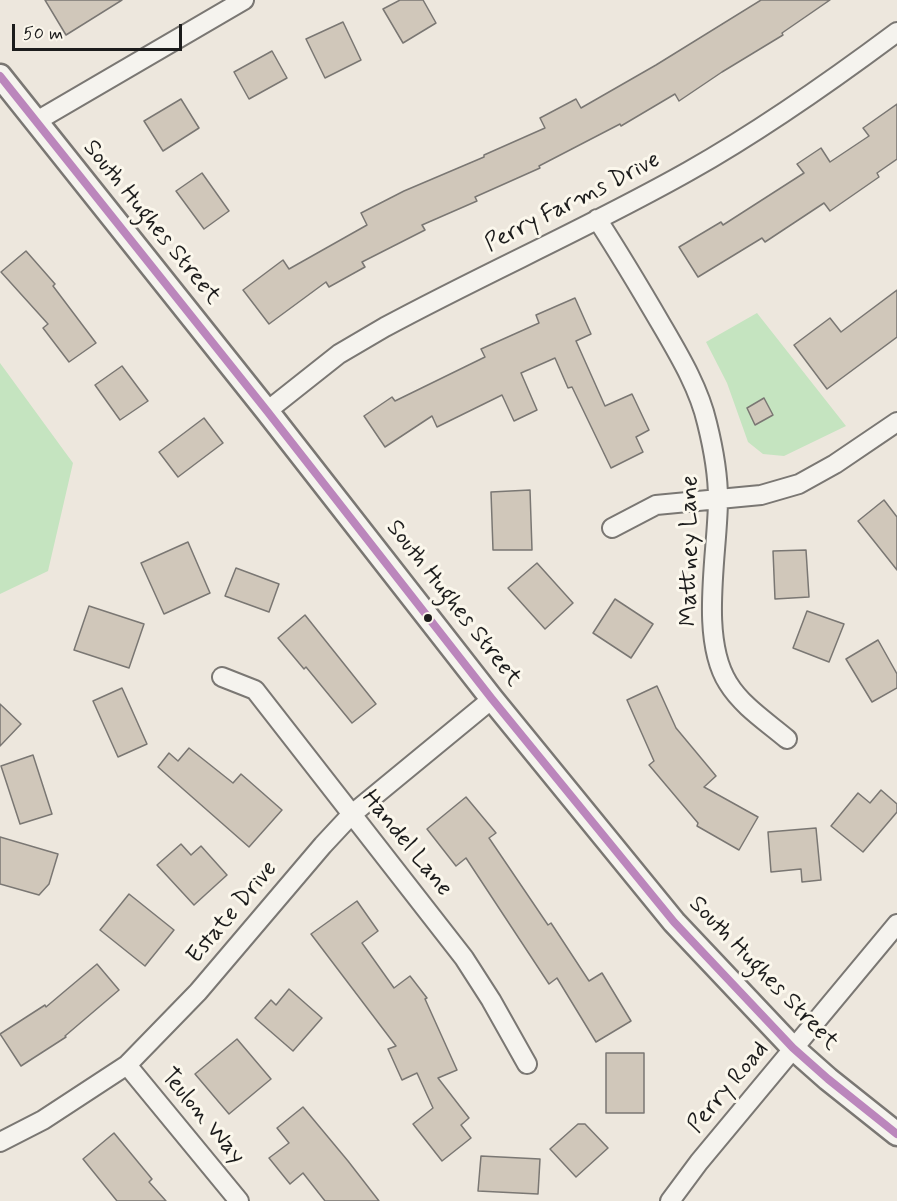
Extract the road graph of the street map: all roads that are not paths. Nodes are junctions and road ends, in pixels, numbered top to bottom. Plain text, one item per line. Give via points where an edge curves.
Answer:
1 (244, 0) edge
2 (897, 32) edge
3 (0, 76) edge
4 (35, 122) junction
5 (597, 219) junction
6 (267, 411) junction
7 (897, 422) edge
8 (718, 498) junction
9 (612, 528) dead end
10 (222, 677) dead end
11 (492, 699) junction
12 (787, 740) dead end
13 (351, 815) junction
14 (897, 924) edge
15 (793, 1048) junction
16 (527, 1064) dead end
17 (127, 1065) junction
18 (897, 1134) edge
19 (0, 1142) edge
20 (240, 1201) edge
21 (669, 1201) edge

1 - 4 street
2 - 5 street, Perry Farms Drive via 738,142
3 - 4 street, South Hughes Street
4 - 6 street, South Hughes Street
5 - 6 street, Perry Farms Drive via 385,327 339,354
5 - 8 street, Mattney Lane via 665,330 694,386 707,421
6 - 11 street, South Hughes Street
7 - 8 street via 799,484 761,495
8 - 9 street via 656,505
8 - 12 street, Mattney Lane via 712,609 717,658 728,683 745,703
10 - 13 street, Handel Lane via 255,690
11 - 13 street, Estate Drive
11 - 15 street, South Hughes Street via 674,922
13 - 16 street, Handel Lane via 464,958
13 - 17 street, Estate Drive via 198,992
14 - 15 street, Perry Road
15 - 18 street, South Hughes Street
15 - 21 street, Perry Road
17 - 19 street, Estate Drive via 43,1120
17 - 20 street, Teulon Way

